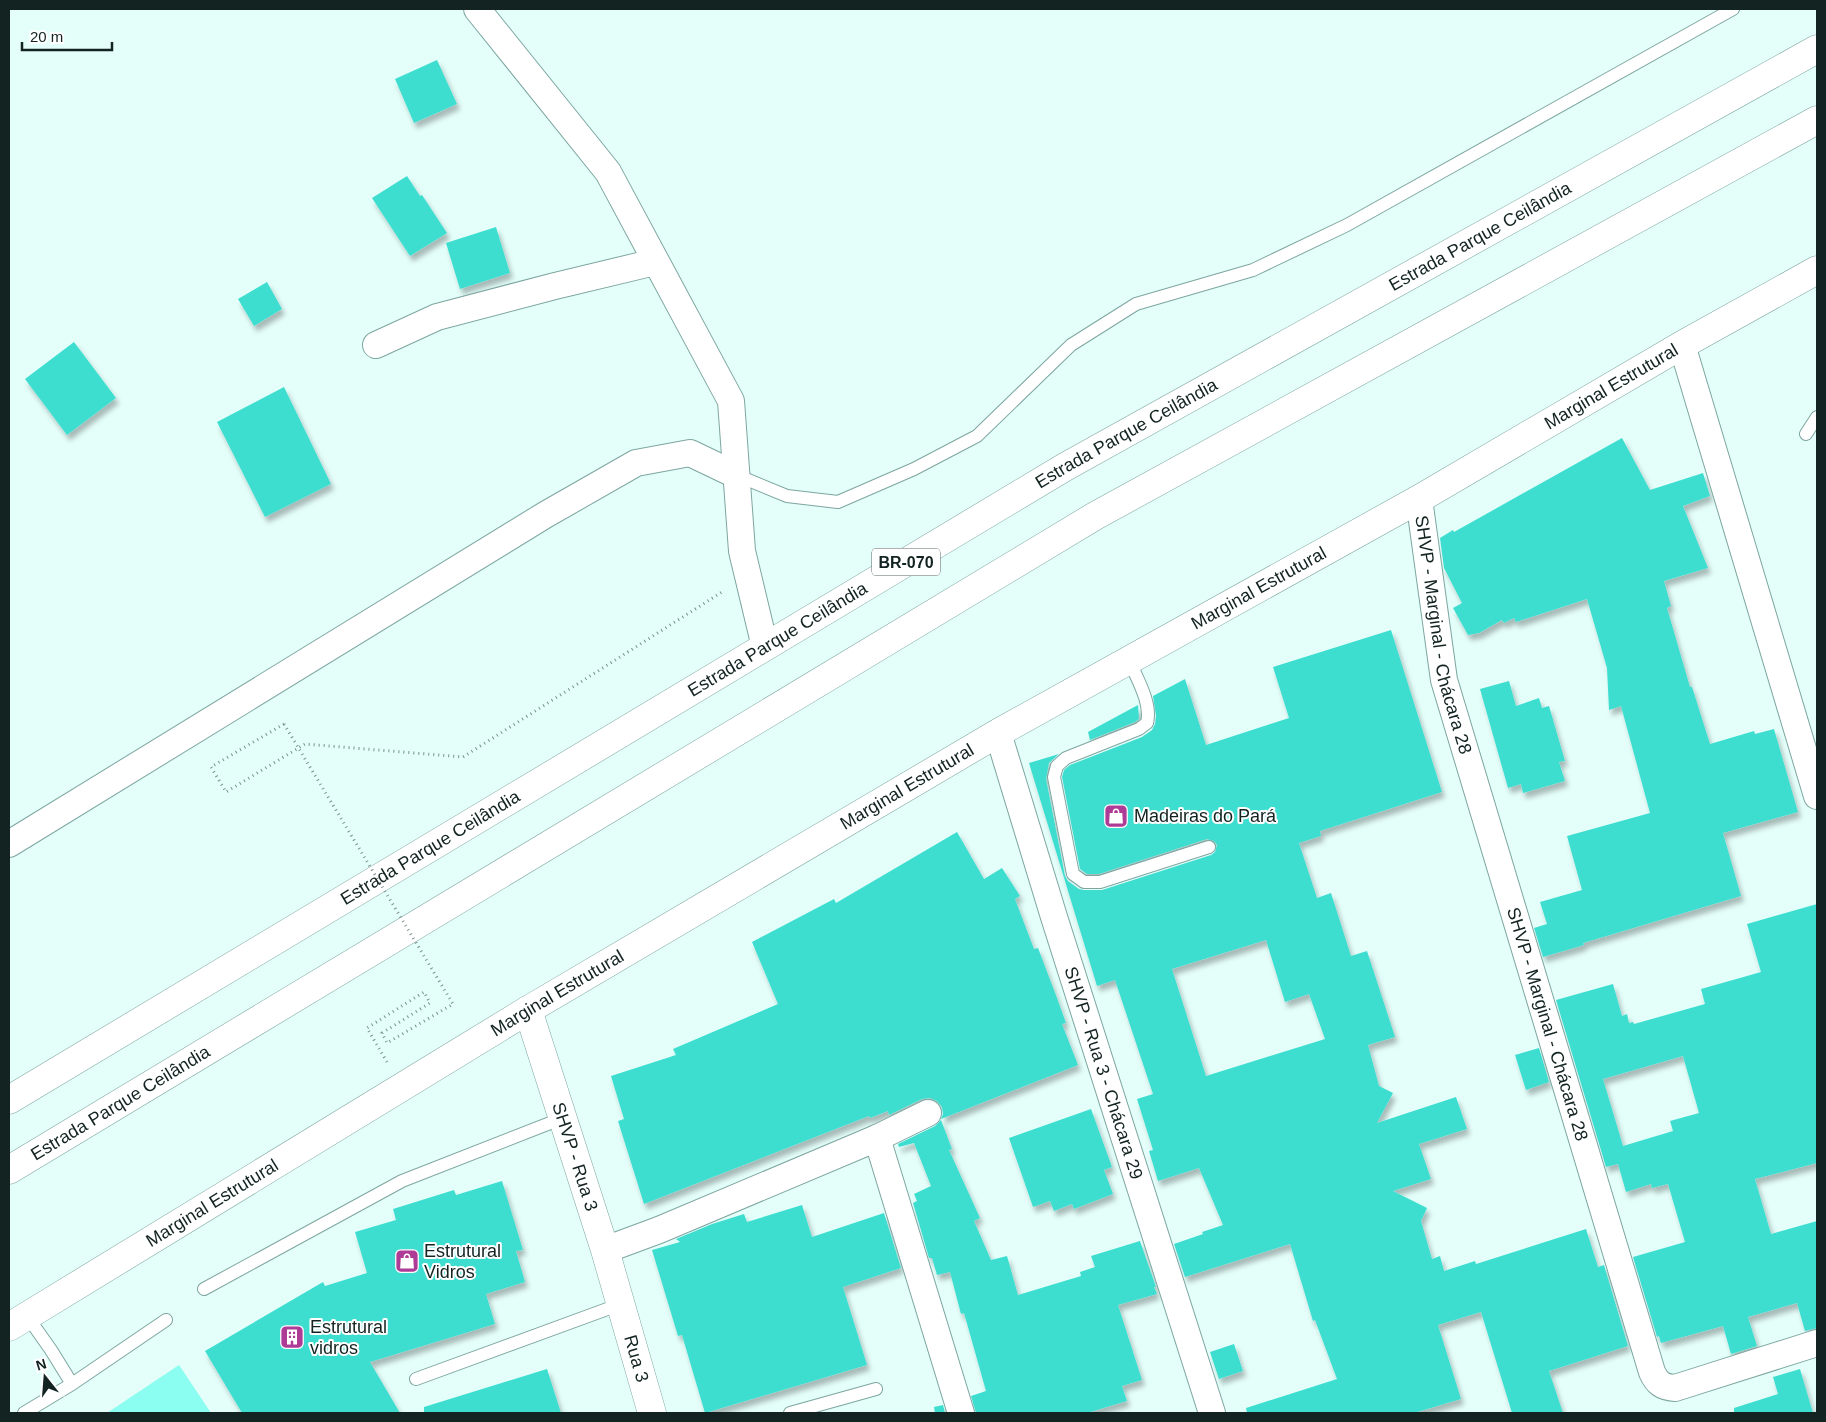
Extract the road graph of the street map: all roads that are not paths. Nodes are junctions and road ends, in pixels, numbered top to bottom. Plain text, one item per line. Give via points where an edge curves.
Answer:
1 (477, 9) edge
2 (1733, 9) edge
3 (1817, 49) edge
4 (1817, 120) edge
5 (655, 262) junction
6 (1817, 270) edge
7 (376, 345) dead end
8 (1682, 345) junction
9 (1817, 417) edge
10 (1806, 434) dead end
11 (736, 475) junction
12 (1419, 498) junction
13 (765, 647) junction
14 (1129, 660) junction
15 (998, 733) junction
16 (1817, 796) edge
17 (9, 844) edge
18 (1209, 848) dead end
19 (528, 1010) junction
20 (9, 1100) edge
21 (928, 1113) dead end
22 (563, 1118) junction
23 (877, 1138) junction
24 (9, 1170) edge
25 (605, 1250) junction
26 (204, 1289) dead end
27 (621, 1304) junction
28 (166, 1320) dead end
29 (18, 1321) edge
30 (1817, 1343) edge
31 (416, 1379) dead end
32 (72, 1384) junction
33 (876, 1389) dead end
34 (24, 1413) edge
35 (652, 1413) edge
36 (790, 1413) edge
37 (961, 1413) edge
38 (1212, 1413) edge

1 - 5 street via 608,172
2 - 11 lane via 1347,225 1253,270 1136,304 1070,344 978,436 914,469 838,502 787,496
3 - 13 main road, Estrada Parque Ceilândia / BR-070 via 1065,467
4 - 24 main road, Estrada Parque Ceilândia via 1095,516
5 - 7 street via 437,317
5 - 11 street via 731,401
6 - 8 main road, Marginal Estrutural
8 - 12 main road, Marginal Estrutural
8 - 16 street
9 - 10 lane
11 - 13 street via 742,551
11 - 17 street via 690,453 636,463 545,515
12 - 14 main road, Marginal Estrutural
12 - 30 street, SHVP - Marginal - Chácara 28 via 1444,680 1652,1372 1657,1382 1675,1388
13 - 20 main road, Estrada Parque Ceilândia / BR-070
14 - 15 main road, Marginal Estrutural
14 - 18 lane via 1146,701 1147,724 1066,758 1057,766 1054,777 1073,874 1084,882 1100,882
15 - 19 main road, Marginal Estrutural
15 - 38 street, SHVP - Rua 3 - Chácara 29
19 - 22 main road, SHVP - Rua 3
19 - 29 main road, Marginal Estrutural
21 - 23 street
22 - 25 main road, SHVP - Rua 3
22 - 26 lane via 402,1181
23 - 25 street
23 - 37 street
25 - 27 main road, SHVP - Rua 3
27 - 31 lane
27 - 35 main road, Rua 3
28 - 32 lane
29 - 32 lane via 52,1350
32 - 34 lane
33 - 36 lane

